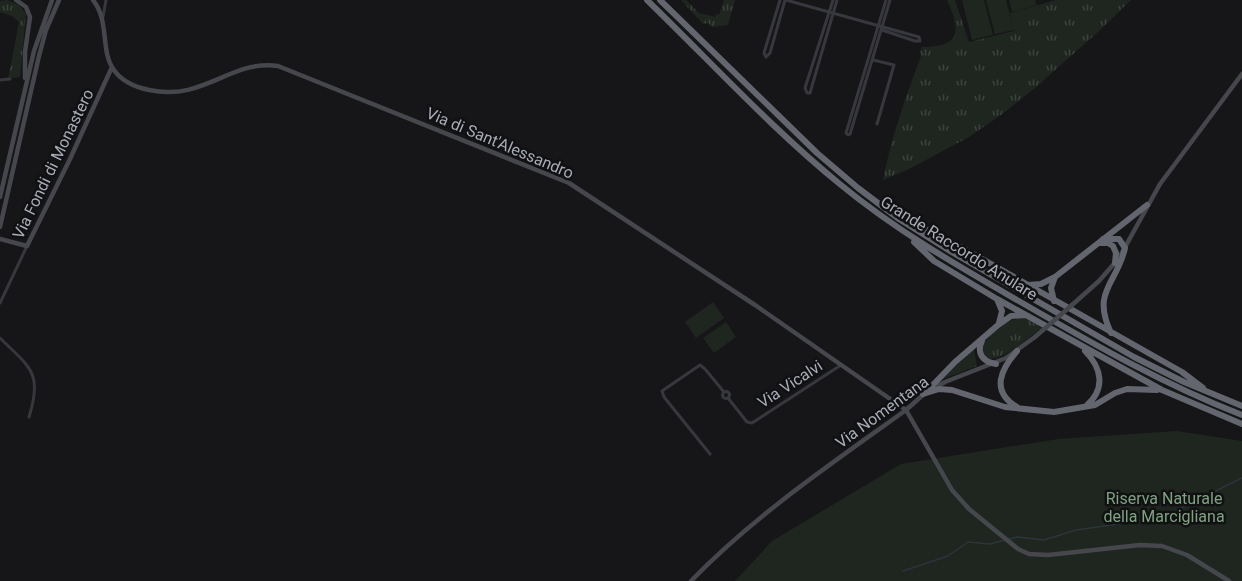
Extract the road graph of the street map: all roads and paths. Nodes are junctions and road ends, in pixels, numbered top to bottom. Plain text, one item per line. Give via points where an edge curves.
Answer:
1 (16, 0) edge
2 (52, 0) edge
3 (59, 0) edge
4 (93, 0) edge
5 (106, 0) edge
6 (647, 0) edge
7 (660, 0) edge
8 (784, 0) edge
9 (833, 0) edge
10 (837, 0) edge
11 (888, 0) edge
12 (831, 13) junction
13 (102, 17) junction
14 (881, 28) junction
15 (873, 60) junction
16 (112, 67) junction
17 (1242, 74) edge
18 (10, 79) dead end
19 (0, 80) edge
20 (25, 88) junction
21 (877, 124) dead end
22 (0, 197) edge
23 (1147, 205) junction
24 (893, 214) junction
25 (0, 227) edge
26 (908, 236) junction
27 (0, 238) edge
28 (1103, 239) junction
29 (1096, 244) junction
30 (27, 246) junction
31 (1125, 248) junction
32 (1115, 263) junction
33 (1055, 277) junction
34 (1025, 284) junction
35 (997, 299) junction
36 (1055, 301) junction
37 (0, 303) edge
38 (1026, 315) junction
39 (998, 325) junction
40 (1111, 333) junction
41 (0, 338) edge
42 (984, 338) junction
43 (1078, 344) junction
44 (1017, 351) junction
45 (841, 364) junction
46 (996, 364) junction
47 (1162, 390) junction
48 (1210, 393) junction
49 (924, 394) junction
50 (1242, 405) edge
51 (1082, 408) junction
52 (906, 410) junction
53 (1026, 410) junction
54 (1242, 415) edge
55 (29, 417) dead end
56 (1242, 424) edge
57 (710, 454) dead end
58 (691, 581) edge
59 (1228, 581) edge

1 - 20 street via 26,7 30,17
2 - 20 street
3 - 25 street via 42,42
4 - 13 street
5 - 13 street
6 - 26 highway, Grande Raccordo Anulare via 801,151
7 - 24 highway, Grande Raccordo Anulare via 817,153
8 - 8 street via 764,53 766,57 770,53
8 - 12 street
9 - 12 street
10 - 12 street
11 - 14 street
12 - 12 street via 805,88 807,93 810,93
12 - 14 street
13 - 16 street
14 - 14 street via 915,41 920,41 919,37
14 - 15 street
14 - 15 street via 848,135
15 - 21 street via 894,65
16 - 30 street, Via Fondi di Monastero
16 - 45 street, Via di Sant'Alessandro via 128,83 140,88 175,93 254,66 278,66 569,183
17 - 23 street, Via Nomentana
18 - 19 street
20 - 22 street
23 - 28 highway
23 - 31 street, Via Nomentana
24 - 34 highway
24 - 48 highway, Grande Raccordo Anulare via 1080,326
26 - 35 highway via 929,258
26 - 54 highway, Grande Raccordo Anulare via 1139,369
27 - 30 street
28 - 29 highway
28 - 31 highway via 1118,238
29 - 32 highway via 1112,245
29 - 33 highway
30 - 37 street, Via Fondi di Monastero
31 - 32 street, Via Nomentana
31 - 40 highway via 1103,302
32 - 44 street, Via Nomentana, bridge via 1097,284
33 - 34 highway via 1041,284
33 - 36 highway via 1050,290
34 - 36 highway
35 - 38 highway
35 - 39 highway via 1002,311
36 - 40 highway
38 - 39 highway via 1011,316
38 - 43 highway
39 - 42 highway
40 - 48 highway via 1182,372
41 - 55 street via 34,378 36,393
42 - 46 highway via 981,356
42 - 49 highway
43 - 47 highway
43 - 51 highway via 1093,360 1100,378 1095,397
44 - 46 street, Via Nomentana
44 - 53 highway via 1000,382 1008,400
45 - 52 street, Via di Sant'Alessandro
45 - 57 street, Via Vicalvi via 752,423 723,397 724,392 700,365 662,391
46 - 49 street, Via Nomentana via 942,383
47 - 51 highway via 1123,390
47 - 56 highway
48 - 50 highway, Grande Raccordo Anulare
49 - 52 street, Via Nomentana
49 - 53 highway via 952,390 992,404
51 - 53 highway
52 - 58 street, Via Nomentana via 756,519
52 - 59 street via 952,490 969,509 1023,552 1048,555 1162,546 1187,555

